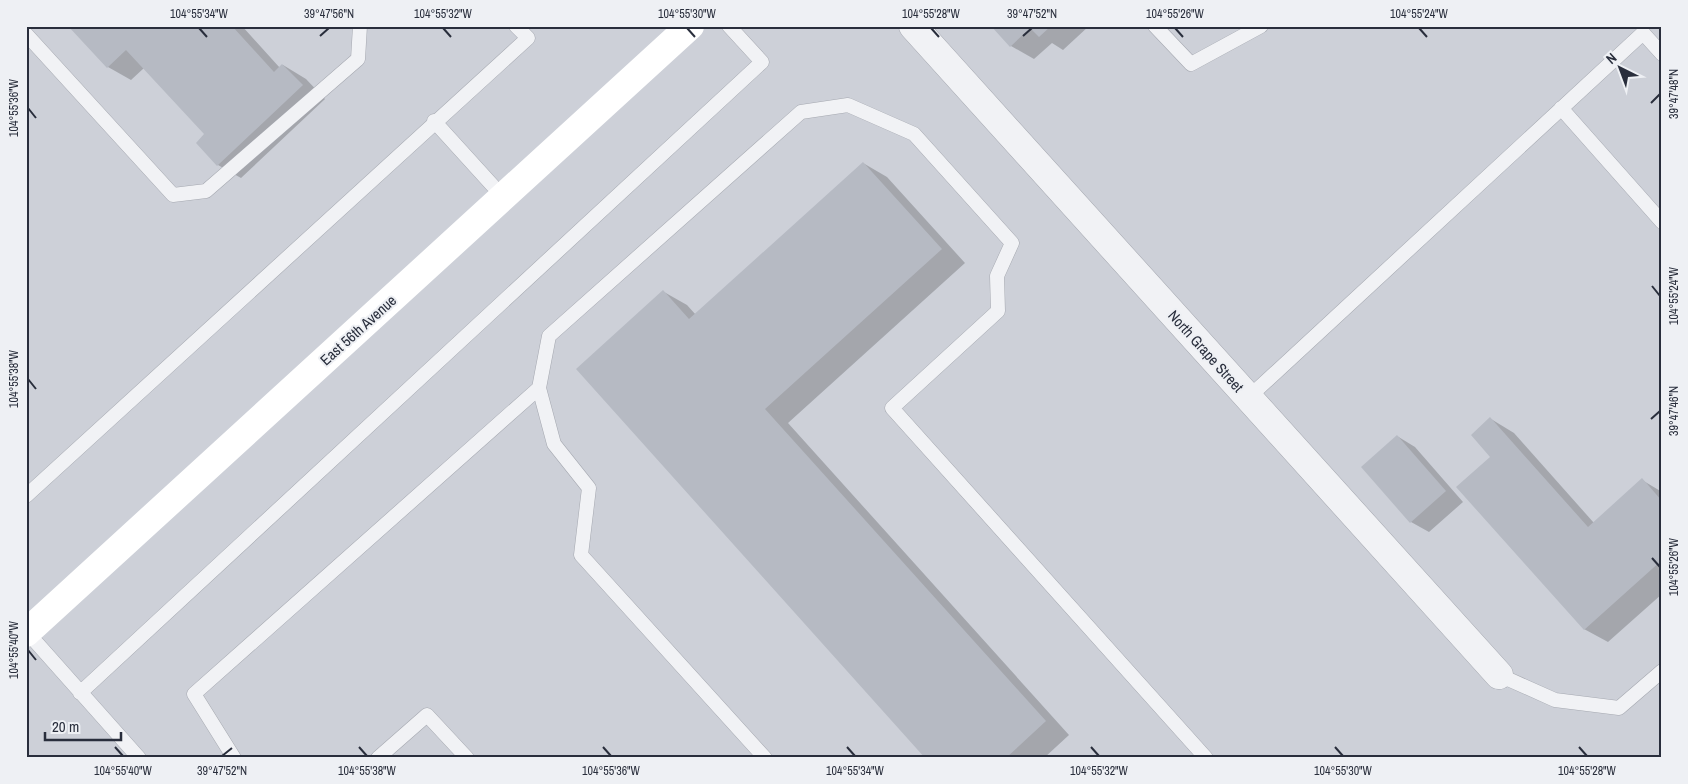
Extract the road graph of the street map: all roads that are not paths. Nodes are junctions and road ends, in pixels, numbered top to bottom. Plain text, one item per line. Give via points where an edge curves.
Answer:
1 (360, 26) edge
2 (516, 26) edge
3 (690, 26) edge
4 (729, 26) edge
5 (913, 26) edge
6 (1156, 26) edge
7 (1261, 26) edge
8 (26, 34) edge
9 (1662, 54) edge
10 (1562, 108) junction
11 (434, 122) junction
12 (503, 197) junction
13 (1662, 222) edge
14 (539, 388) junction
15 (1248, 398) junction
16 (26, 496) edge
17 (26, 633) edge
18 (1662, 671) edge
19 (1499, 675) joint
20 (80, 693) junction
21 (139, 758) edge
22 (234, 758) edge
23 (378, 758) edge
24 (467, 758) edge
25 (765, 758) edge
26 (1206, 758) edge

1 - 8 lane via 358,59 206,191 173,195
2 - 11 lane via 528,38
3 - 12 main road, East 56th Avenue
4 - 20 lane via 762,62
5 - 15 street, North Grape Street
6 - 7 lane via 1191,64
9 - 10 lane via 1643,33
10 - 13 lane
10 - 15 lane
11 - 12 lane
11 - 16 lane
12 - 17 main road, East 56th Avenue
14 - 22 lane via 194,694
14 - 25 lane via 554,444 589,488 581,555
14 - 26 lane via 549,336 801,112 848,105 914,134 1012,243 998,276 998,311 892,408
15 - 19 street, North Grape Street
17 - 20 lane
18 - 19 lane via 1619,708 1555,700
20 - 21 lane
23 - 24 lane via 427,715

